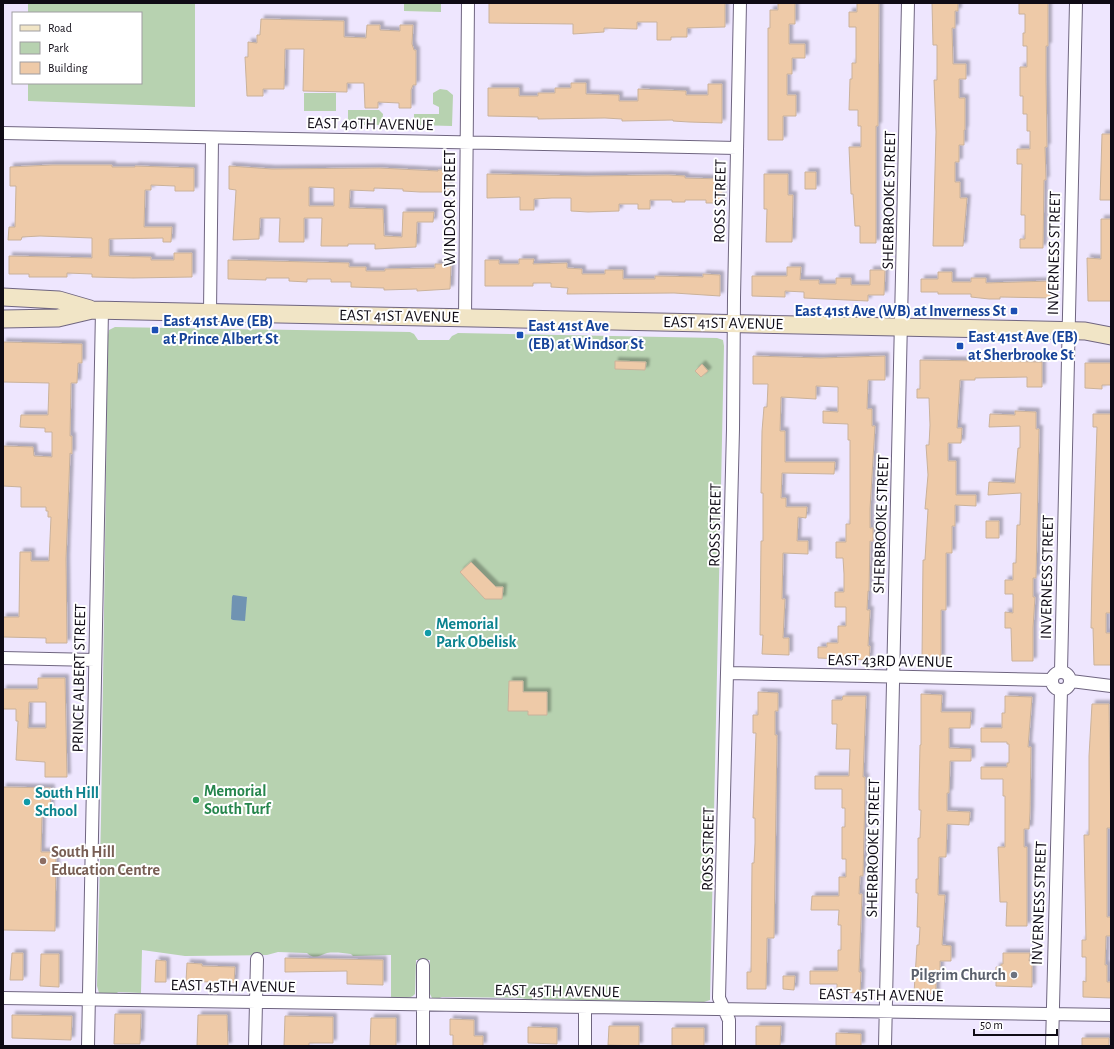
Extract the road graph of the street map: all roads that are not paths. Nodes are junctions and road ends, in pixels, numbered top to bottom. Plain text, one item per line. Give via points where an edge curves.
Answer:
1 (468, 3) edge
2 (740, 3) edge
3 (908, 3) edge
4 (1076, 3) edge
5 (3, 134) edge
6 (212, 138) junction
7 (466, 142) junction
8 (737, 148) junction
9 (3, 297) edge
10 (97, 310) junction
11 (210, 312) junction
12 (465, 317) junction
13 (3, 319) edge
14 (734, 323) junction
15 (902, 327) junction
16 (1111, 327) edge
17 (1069, 330) junction
18 (1090, 331) junction
19 (1111, 336) edge
20 (3, 658) edge
21 (95, 660) junction
22 (1061, 671) junction
23 (728, 673) junction
24 (893, 677) junction
25 (1052, 680) junction
26 (1071, 681) junction
27 (1111, 686) edge
28 (1061, 690) junction
29 (257, 959) dead end
30 (423, 965) dead end
31 (3, 998) edge
32 (88, 1000) junction
33 (257, 1002) junction
34 (423, 1005) junction
35 (585, 1007) junction
36 (725, 1009) junction
37 (886, 1011) junction
38 (1052, 1014) junction
39 (1111, 1015) edge
40 (88, 1046) edge
41 (255, 1046) edge
42 (423, 1046) edge
43 (585, 1046) edge
44 (729, 1046) edge
45 (885, 1046) edge
46 (1052, 1046) edge

1 - 7 street, WINDSOR STREET
2 - 8 street, ROSS STREET
3 - 15 street, SHERBROOKE STREET
4 - 17 street, INVERNESS STREET
5 - 6 street, EAST 40TH AVENUE
6 - 7 street, EAST 40TH AVENUE
6 - 11 street
7 - 8 street, EAST 40TH AVENUE
7 - 12 street, WINDSOR STREET
8 - 14 street, ROSS STREET
9 - 10 main road, EAST 41ST AVENUE via 59,300
10 - 11 main road, EAST 41ST AVENUE
10 - 13 main road, EAST 41ST AVENUE via 58,318
10 - 21 street, PRINCE ALBERT STREET
11 - 12 main road, EAST 41ST AVENUE
12 - 14 main road, EAST 41ST AVENUE
14 - 15 main road, EAST 41ST AVENUE
14 - 23 street, ROSS STREET
15 - 17 main road, EAST 41ST AVENUE
15 - 24 street, SHERBROOKE STREET
16 - 18 main road, EAST 41ST AVENUE
17 - 18 main road, EAST 41ST AVENUE
17 - 22 street, INVERNESS STREET
18 - 19 main road, EAST 41ST AVENUE
20 - 21 street
21 - 32 street, PRINCE ALBERT STREET
22 - 25 street via 1055,674
22 - 26 street via 1068,674
23 - 24 street, EAST 43RD AVENUE
23 - 36 street, ROSS STREET via 720,998
24 - 25 street, EAST 43RD AVENUE
24 - 37 street, SHERBROOKE STREET
25 - 28 street via 1054,686
26 - 27 street
26 - 28 street via 1068,688
28 - 38 street, INVERNESS STREET
29 - 33 street
30 - 34 street
31 - 32 street, EAST 45TH AVENUE
32 - 33 street, EAST 45TH AVENUE
32 - 40 street, PRINCE ALBERT STREET
33 - 34 street, EAST 45TH AVENUE
33 - 41 street
34 - 35 street, EAST 45TH AVENUE
34 - 42 street
35 - 36 street, EAST 45TH AVENUE
35 - 43 street
36 - 37 street, EAST 45TH AVENUE
36 - 44 street, ROSS STREET via 729,1020
37 - 38 street, EAST 45TH AVENUE
37 - 45 street, SHERBROOKE STREET
38 - 39 street, EAST 45TH AVENUE
38 - 46 street, INVERNESS STREET

